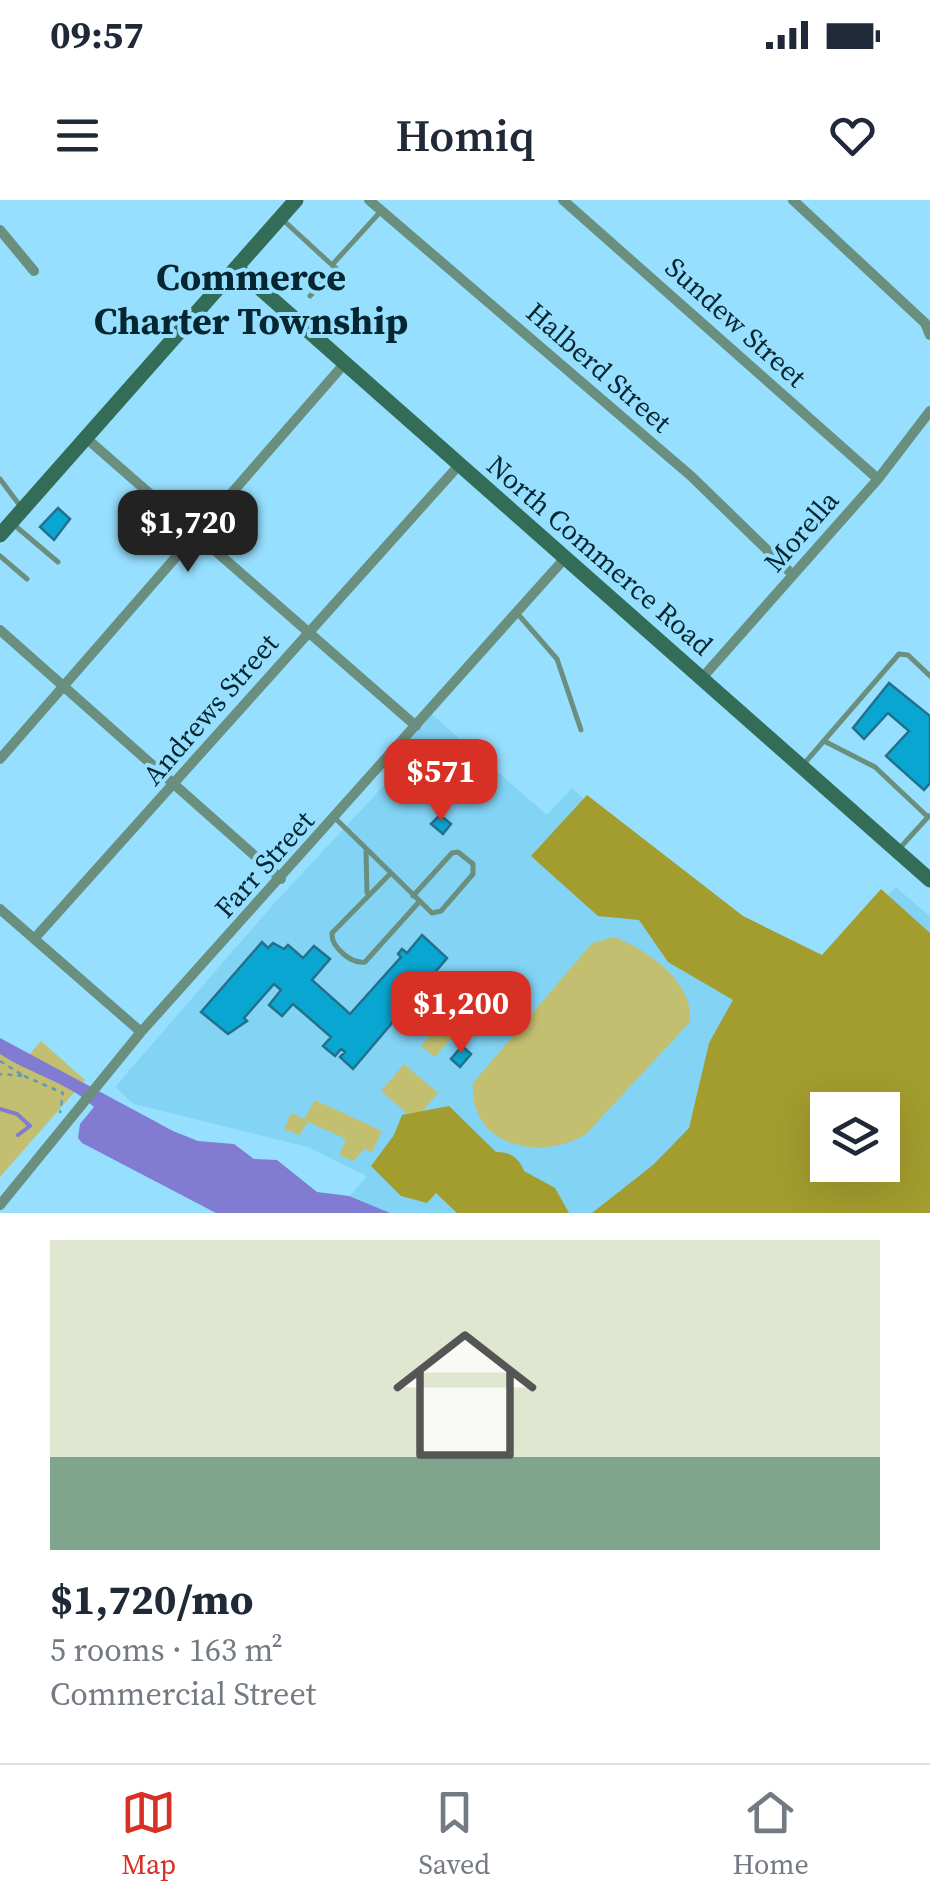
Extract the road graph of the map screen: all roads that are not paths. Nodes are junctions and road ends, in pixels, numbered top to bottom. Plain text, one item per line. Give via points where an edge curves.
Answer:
1 (296, 200) edge
2 (369, 200) edge
3 (563, 200) edge
4 (793, 200) edge
5 (381, 210) junction
6 (280, 218) junction
7 (0, 230) edge
8 (332, 265) junction
9 (238, 268) junction
10 (34, 271) dead end
11 (310, 296) dead end
12 (930, 335) edge
13 (345, 363) junction
14 (930, 411) edge
15 (86, 438) junction
16 (460, 464) junction
17 (0, 479) edge
18 (878, 479) junction
19 (23, 509) junction
20 (6, 529) edge
21 (198, 534) junction
22 (0, 556) edge
23 (566, 557) junction
24 (58, 562) dead end
25 (793, 575) junction
26 (26, 579) dead end
27 (517, 613) junction
28 (0, 630) edge
29 (309, 631) junction
30 (929, 673) edge
31 (702, 678) junction
32 (63, 685) junction
33 (416, 726) junction
34 (581, 730) dead end
35 (824, 741) junction
36 (2, 751) edge
37 (802, 766) junction
38 (174, 784) junction
39 (929, 815) edge
40 (335, 818) junction
41 (365, 848) junction
42 (898, 851) junction
43 (390, 874) junction
44 (281, 879) junction
45 (930, 880) edge
46 (367, 893) junction
47 (412, 896) junction
48 (420, 902) junction
49 (0, 909) edge
50 (34, 939) junction
51 (141, 1032) junction
52 (0, 1205) edge

1 - 6 main road
2 - 5 street, Halberd Street
3 - 18 street, Sundew Street
4 - 12 street via 863,261
5 - 8 lane
5 - 25 street, Halberd Street via 691,476
6 - 8 lane
6 - 9 main road
7 - 10 street
8 - 11 lane
9 - 13 main road, North Commerce Road
9 - 15 main road
13 - 16 main road, North Commerce Road
13 - 21 street
14 - 18 street, Morella
15 - 19 main road
15 - 21 street
16 - 23 main road, North Commerce Road
16 - 29 street, Andrews Street
17 - 19 lane
18 - 25 street, Morella
19 - 20 main road
20 - 24 lane
21 - 29 street
21 - 32 street
22 - 26 lane
23 - 27 street, Farr Street
23 - 31 main road, North Commerce Road
25 - 31 street, Morella
27 - 33 street, Farr Street
27 - 34 lane via 556,658
28 - 32 street
29 - 33 street
29 - 38 street, Andrews Street
30 - 35 lane via 899,654
31 - 37 main road, North Commerce Road
32 - 36 street
32 - 38 street
33 - 40 street, Farr Street
35 - 37 lane
35 - 39 lane via 874,767
37 - 42 main road, North Commerce Road
38 - 44 street
38 - 50 street, Andrews Street
39 - 42 lane
40 - 41 lane
40 - 44 street, Farr Street
41 - 43 lane
41 - 46 lane
42 - 45 main road, North Commerce Road
43 - 46 lane
43 - 47 lane
44 - 51 street, Farr Street
46 - 48 lane via 331,936 357,963 368,960
47 - 48 lane
47 - 48 lane via 452,853 473,864 473,874 439,912
49 - 50 street
50 - 51 street
51 - 52 street, Farr Street

